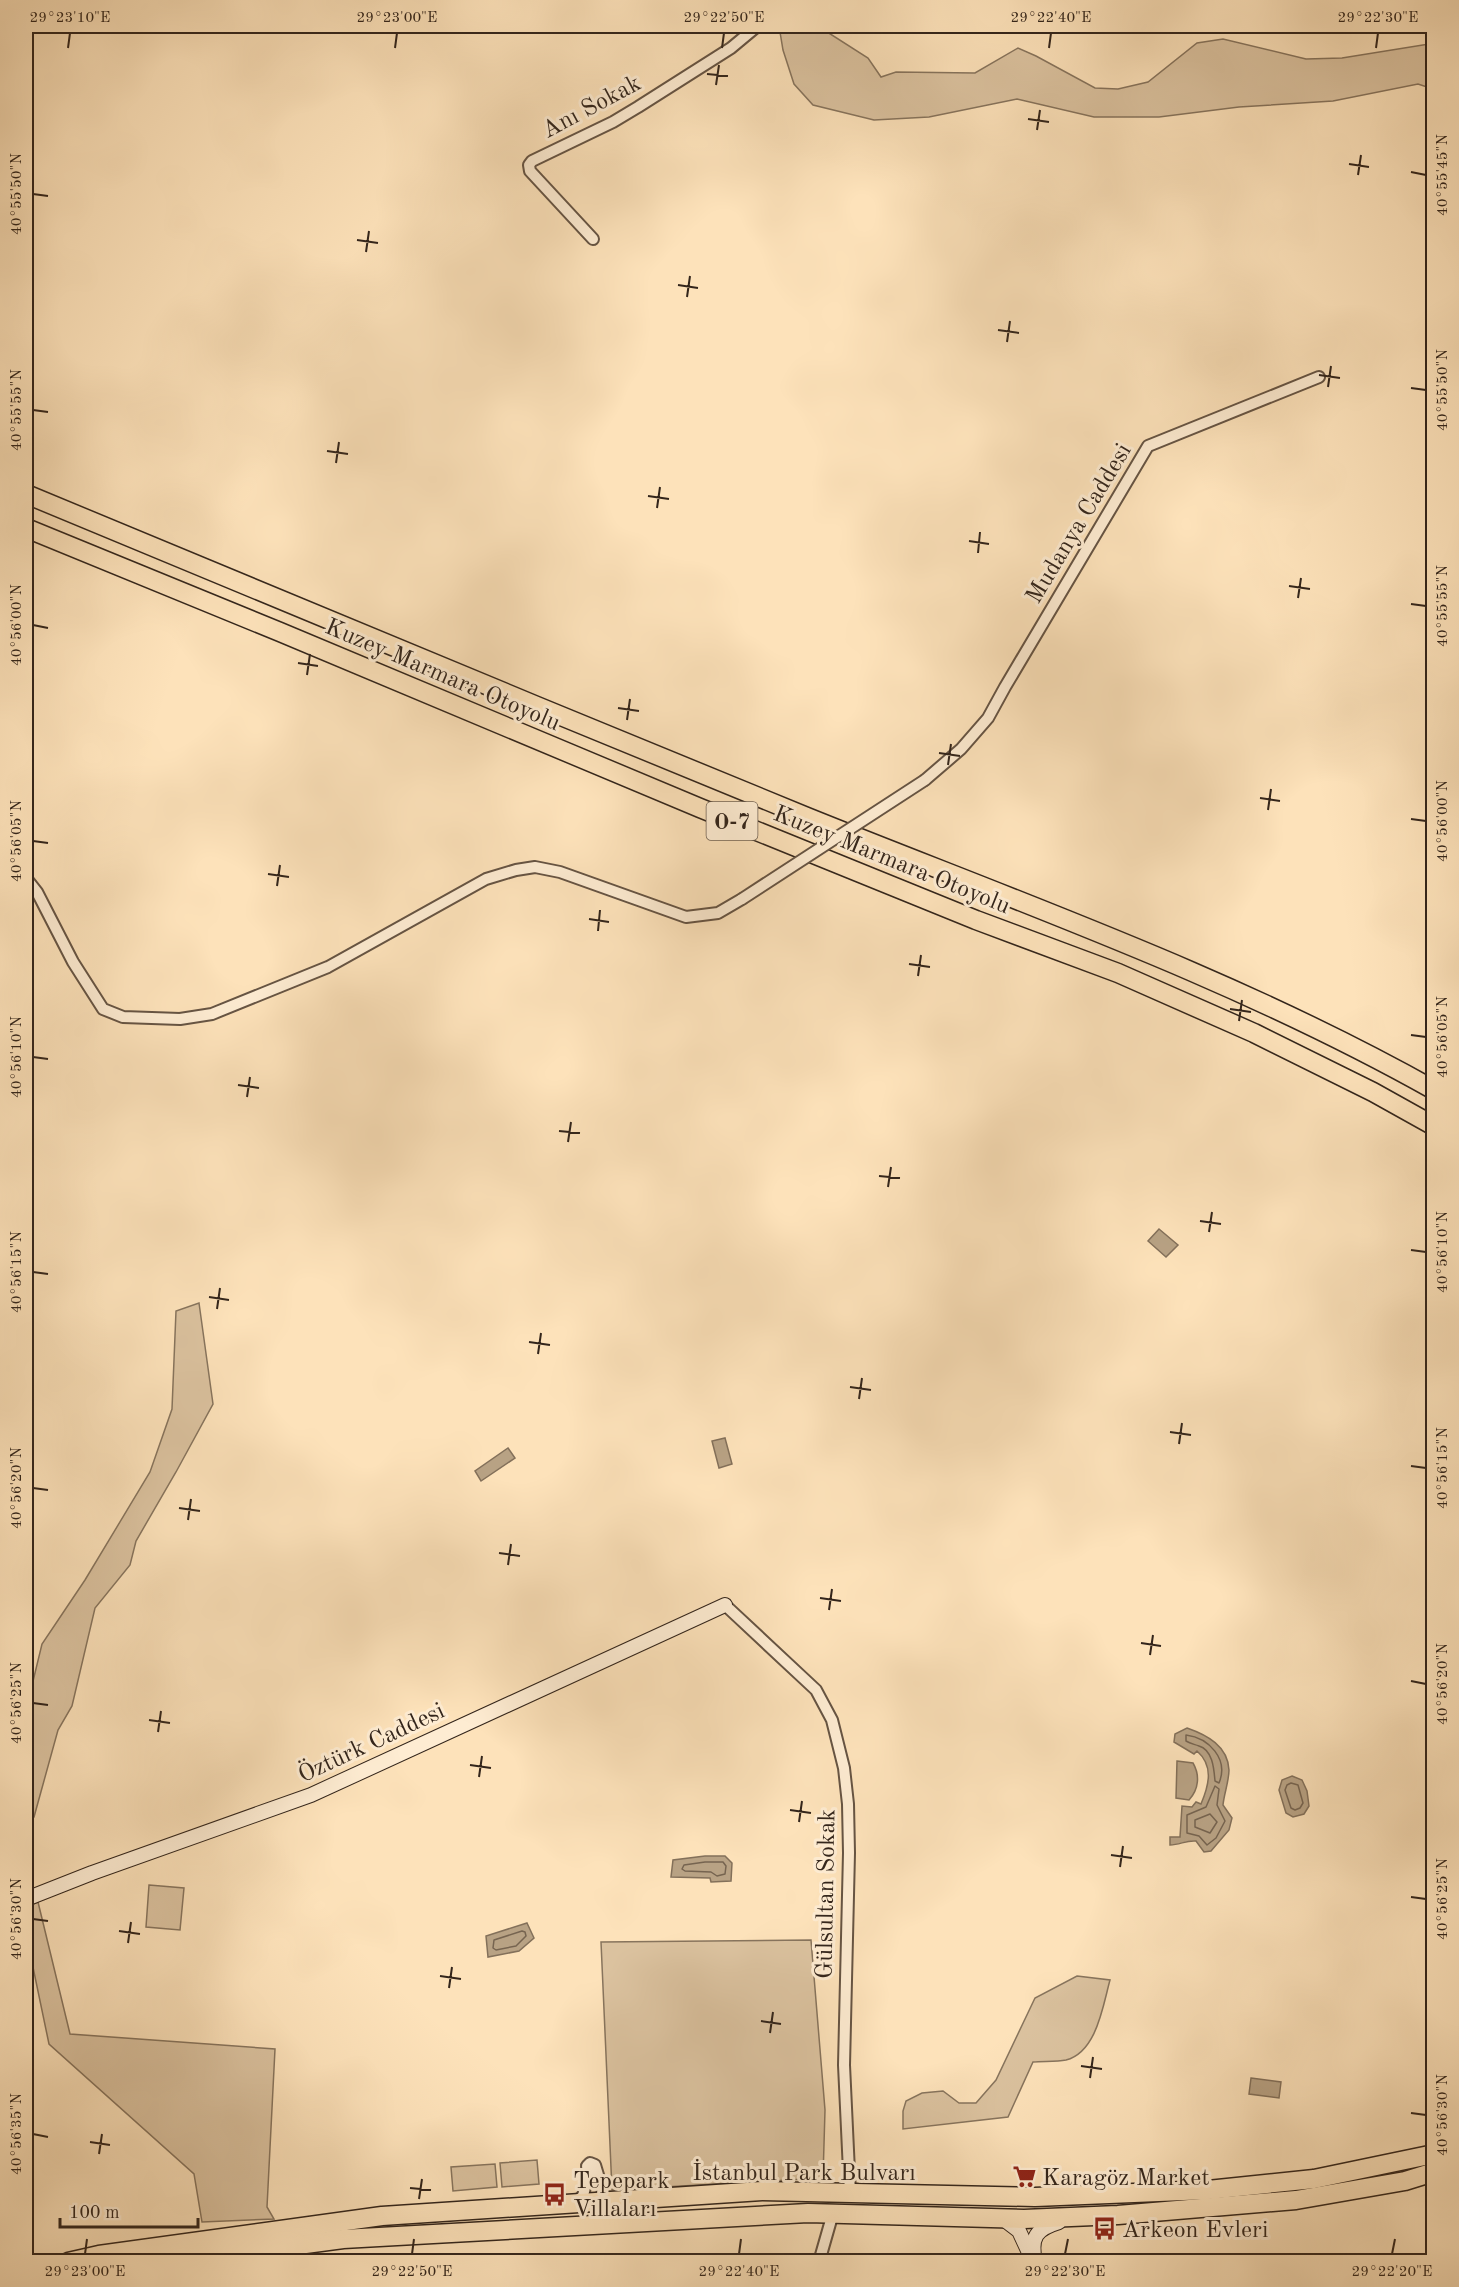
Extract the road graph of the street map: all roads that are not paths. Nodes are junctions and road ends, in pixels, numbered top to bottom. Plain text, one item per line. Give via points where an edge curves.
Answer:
1 (754, 27) edge
2 (593, 239) dead end
3 (1318, 377) dead end
4 (26, 494) edge
5 (26, 528) edge
6 (26, 878) edge
7 (1434, 1090) edge
8 (1434, 1126) edge
9 (725, 1605) joint
10 (26, 1899) edge
11 (1434, 2154) edge
12 (1434, 2172) edge
13 (850, 2193) junction
14 (1123, 2194) junction
15 (1005, 2197) junction
16 (1035, 2197) junction
17 (614, 2201) junction
18 (573, 2204) junction
19 (833, 2213) junction
20 (1128, 2214) junction
21 (1074, 2218) junction
22 (1022, 2221) junction
23 (1034, 2238) junction
24 (68, 2262) edge
25 (170, 2262) edge
26 (819, 2262) edge
27 (1034, 2262) edge

1 - 2 street, Anı Sokak via 731,48 638,108 532,161 531,171
3 - 6 street, Mudanya Caddesi, bridge via 1148,446 988,718 961,749 925,780 718,913 686,917 560,872 535,867 516,870 486,879 328,967 212,1014 180,1019 123,1017 103,1009
4 - 7 highway, Kuzey Marmara Otoyolu / O-7 via 1140,950 1263,1003
5 - 8 highway, Kuzey Marmara Otoyolu / O-7 via 722,817 1118,973 1254,1033
9 - 10 street, Öztürk Caddesi via 311,1795
9 - 13 street, Gülsultan Sokak via 816,1690 832,1720 844,1768 849,1853 844,2065
11 - 14 highway, İstanbul Park Bulvarı via 1314,2179
12 - 20 highway, İstanbul Park Bulvarı via 1405,2181 1296,2200
13 - 15 highway, İstanbul Park Bulvarı
13 - 17 highway, İstanbul Park Bulvarı via 762,2191
14 - 16 highway, İstanbul Park Bulvarı
14 - 20 street
15 - 16 highway, İstanbul Park Bulvarı
15 - 22 street via 1017,2206
16 - 22 street via 1024,2211
17 - 18 highway, İstanbul Park Bulvarı
17 - 18 street via 604,2195 595,2165 590,2163 583,2196
18 - 24 highway, İstanbul Park Bulvarı via 382,2216
19 - 22 highway, İstanbul Park Bulvarı
19 - 25 highway, İstanbul Park Bulvarı via 343,2239
19 - 26 street
20 - 21 highway, İstanbul Park Bulvarı
21 - 22 highway, İstanbul Park Bulvarı
21 - 23 street via 1042,2227
22 - 23 street
22 - 27 street
23 - 27 street

